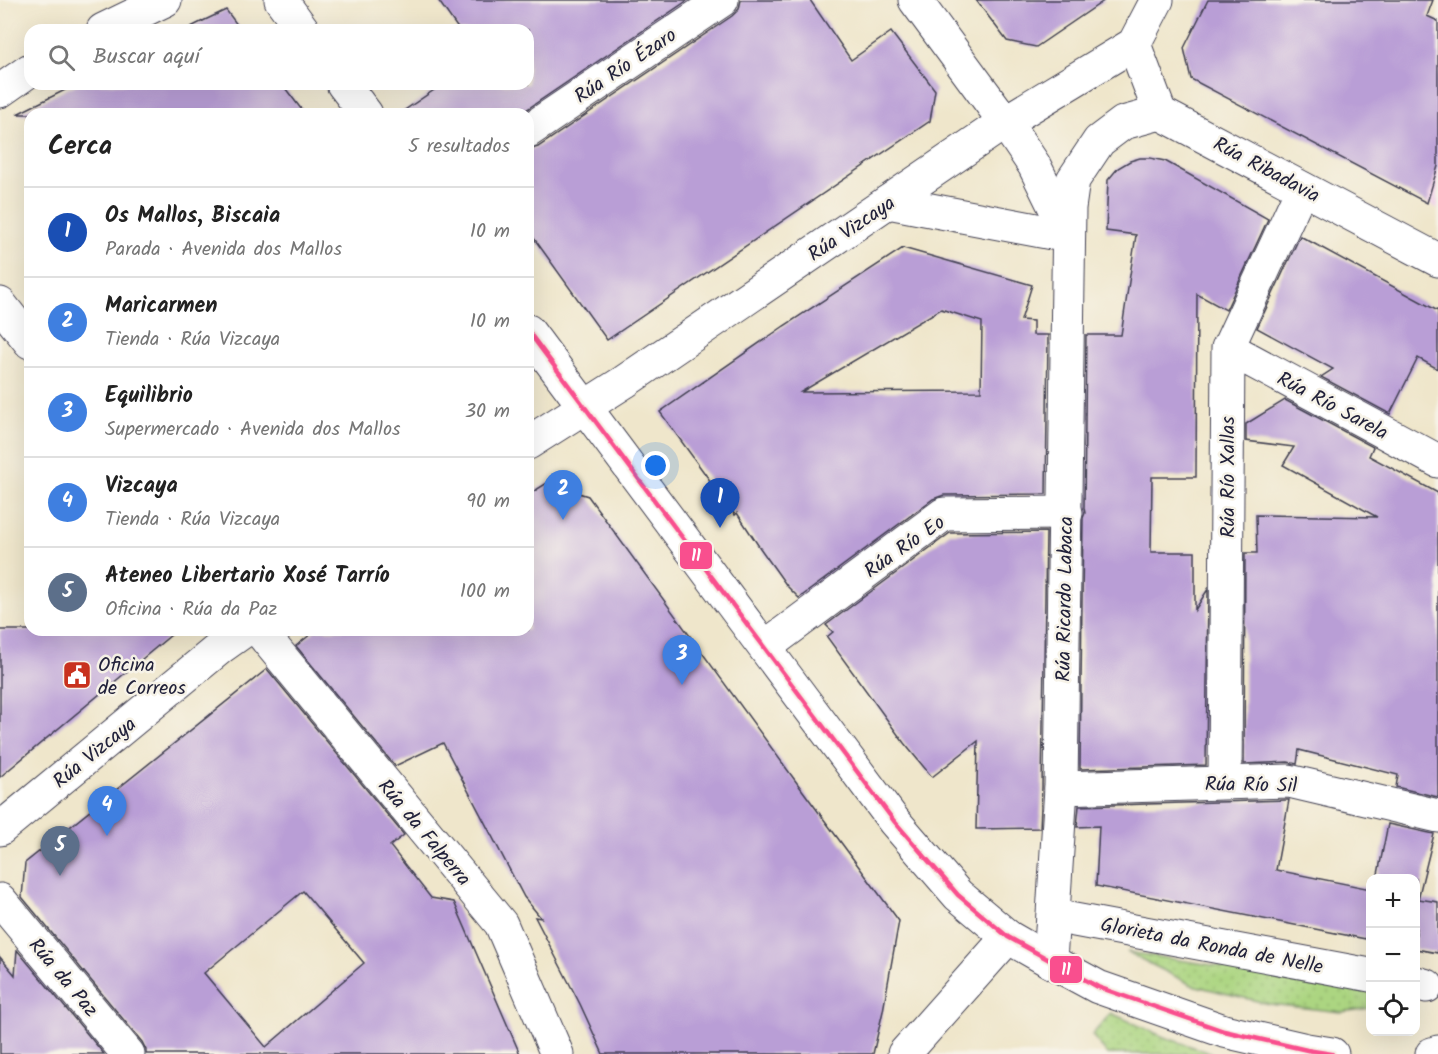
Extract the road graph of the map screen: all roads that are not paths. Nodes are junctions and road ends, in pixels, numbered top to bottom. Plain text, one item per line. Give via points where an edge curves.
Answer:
1 (165, 0) edge
2 (281, 0) edge
3 (722, 0) edge
4 (915, 0) edge
5 (1157, 0) edge
6 (115, 24) edge
7 (299, 24) edge
8 (1134, 44) junction
9 (24, 74) edge
10 (348, 90) edge
11 (0, 91) edge
12 (361, 108) edge
13 (1160, 113) junction
14 (1005, 122) junction
15 (534, 126) edge
16 (1302, 188) junction
17 (888, 202) junction
18 (1068, 236) junction
19 (1438, 260) edge
20 (0, 304) edge
21 (24, 334) edge
22 (534, 339) edge
23 (1228, 348) junction
24 (585, 408) junction
25 (534, 439) edge
26 (1438, 461) edge
27 (1066, 513) junction
28 (237, 636) edge
29 (264, 636) edge
30 (765, 647) junction
31 (1225, 782) junction
32 (1061, 788) junction
33 (1438, 816) edge
34 (0, 829) edge
35 (0, 900) edge
36 (1053, 916) junction
37 (1008, 937) junction
38 (1050, 961) junction
39 (1366, 974) edge
40 (1438, 1053) edge
41 (128, 1054) edge
42 (557, 1054) edge
43 (904, 1054) edge
44 (1332, 1054) edge
45 (1432, 1054) edge

1 - 6 street
2 - 7 street
3 - 15 street, Rúa Río Ézaro
4 - 14 street, Rúa Ricardo Labaca
5 - 8 street
8 - 13 street
8 - 14 street, Rúa Vizcaya
9 - 11 street
10 - 12 street
13 - 16 street, Rúa Ribadavia
13 - 18 street, Rúa Ricardo Labaca via 1123,123 1099,141 1073,180
14 - 17 street, Rúa Vizcaya
14 - 18 street, Rúa Ricardo Labaca via 1034,165
16 - 19 street, Rúa Ribadavia
16 - 23 street, Rúa Río Xallas
17 - 18 street
17 - 24 street, Rúa Vizcaya
18 - 27 street, Rúa Ricardo Labaca
20 - 21 street
22 - 24 street
23 - 26 street, Rúa Río Sarela
23 - 31 street, Rúa Río Xallas
24 - 25 street, Rúa Vizcaya
24 - 30 street
27 - 30 street, Rúa Río Eo via 944,514
27 - 32 street, Rúa Ricardo Labaca
28 - 34 street, Rúa Vizcaya
29 - 42 street, Rúa da Falperra via 501,924
30 - 37 street via 894,820 958,895
31 - 32 street, Rúa Río Sil
31 - 33 street, Rúa Río Sil via 1289,781
32 - 36 street, Rúa Ricardo Labaca
35 - 41 street, Rúa da Paz
36 - 38 street, Rúa Ricardo Labaca
36 - 39 street, Glorieta da Ronda de Nelle
37 - 38 street
37 - 43 street
38 - 44 street via 1098,987 1224,1031
40 - 45 street

